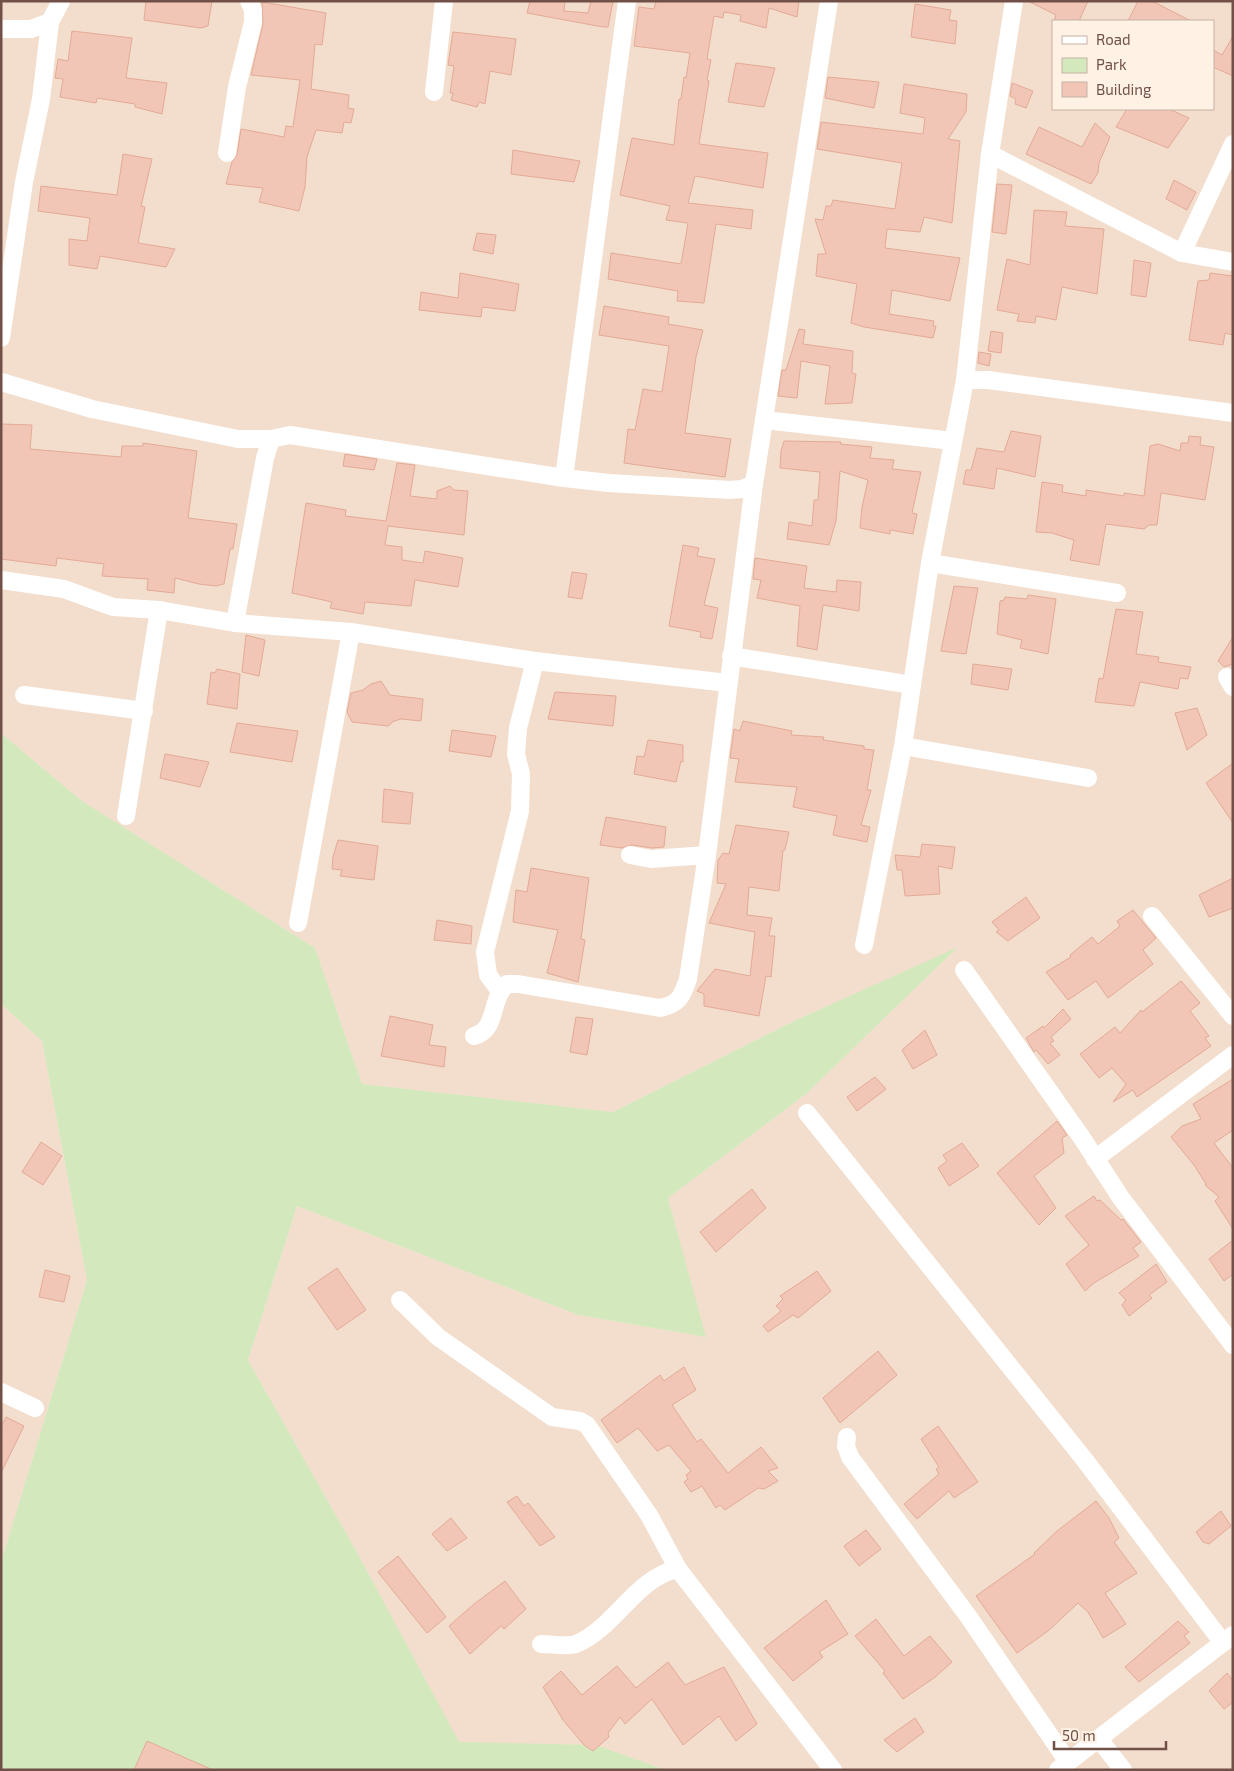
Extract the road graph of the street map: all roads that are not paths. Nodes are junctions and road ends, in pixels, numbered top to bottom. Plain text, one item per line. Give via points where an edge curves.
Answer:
1 (61, 1) edge
2 (249, 1) edge
3 (444, 1) edge
4 (627, 1) edge
5 (829, 1) edge
6 (1014, 1) edge
7 (50, 22) junction
8 (1, 29) edge
9 (434, 92) dead end
10 (1233, 144) edge
11 (228, 153) dead end
12 (990, 154) junction
13 (1182, 252) junction
14 (1233, 262) edge
15 (1, 338) edge
16 (965, 380) junction
17 (1, 382) edge
18 (1233, 413) edge
19 (764, 420) junction
20 (271, 440) junction
21 (953, 441) junction
22 (564, 478) junction
23 (754, 484) junction
24 (930, 563) junction
25 (1, 580) edge
26 (1117, 593) dead end
27 (159, 610) junction
28 (235, 624) junction
29 (351, 632) junction
30 (732, 656) junction
31 (535, 661) junction
32 (728, 683) junction
33 (912, 685) junction
34 (24, 695) dead end
35 (144, 711) junction
36 (903, 746) junction
37 (1088, 778) dead end
38 (126, 816) dead end
39 (630, 855) dead end
40 (707, 855) junction
41 (1152, 916) dead end
42 (298, 923) dead end
43 (864, 945) dead end
44 (964, 970) dead end
45 (500, 991) junction
46 (1233, 1016) edge
47 (474, 1036) dead end
48 (1233, 1055) edge
49 (808, 1113) dead end
50 (1095, 1158) junction
51 (400, 1300) dead end
52 (1233, 1345) edge
53 (1, 1392) edge
54 (35, 1408) dead end
55 (848, 1437) dead end
56 (678, 1568) junction
57 (1228, 1639) edge
58 (541, 1644) dead end
59 (1099, 1739) junction
60 (1063, 1766) edge
61 (833, 1770) edge
62 (1123, 1770) edge

1 - 7 street
2 - 11 street via 253,22 237,86
3 - 9 street
4 - 22 street
5 - 19 street
6 - 12 street
7 - 8 street via 31,29
7 - 15 street via 41,99 24,182
10 - 13 street
12 - 13 street
12 - 16 street
13 - 14 street
16 - 18 street via 988,380
16 - 21 street
17 - 20 street via 92,409 238,438
19 - 21 street
19 - 23 street
20 - 22 street via 290,435
20 - 28 street
21 - 24 street
22 - 23 street via 730,490
23 - 30 street
24 - 26 street
24 - 33 street
25 - 27 street via 64,588 113,607
27 - 28 street
27 - 35 street
28 - 29 street
29 - 31 street
29 - 42 street
30 - 32 street
30 - 33 street
31 - 32 street
31 - 45 street via 516,754 521,774 520,811 485,952 488,975
32 - 40 street
33 - 36 street
34 - 35 street
35 - 38 street
36 - 37 street
36 - 43 street
39 - 40 street via 650,859
40 - 45 street via 688,979 683,994 673,1005 660,1008 518,984 507,984
41 - 46 street
44 - 50 street
45 - 47 street via 489,1028
48 - 50 street
49 - 57 street
50 - 52 street via 1121,1198
51 - 56 street via 438,1337 552,1417 580,1421 586,1425 649,1515
53 - 54 street
55 - 60 street via 846,1446 850,1458 918,1546
56 - 58 street via 655,1578 607,1623 575,1644
56 - 61 street
57 - 59 street
59 - 60 street
59 - 62 street

